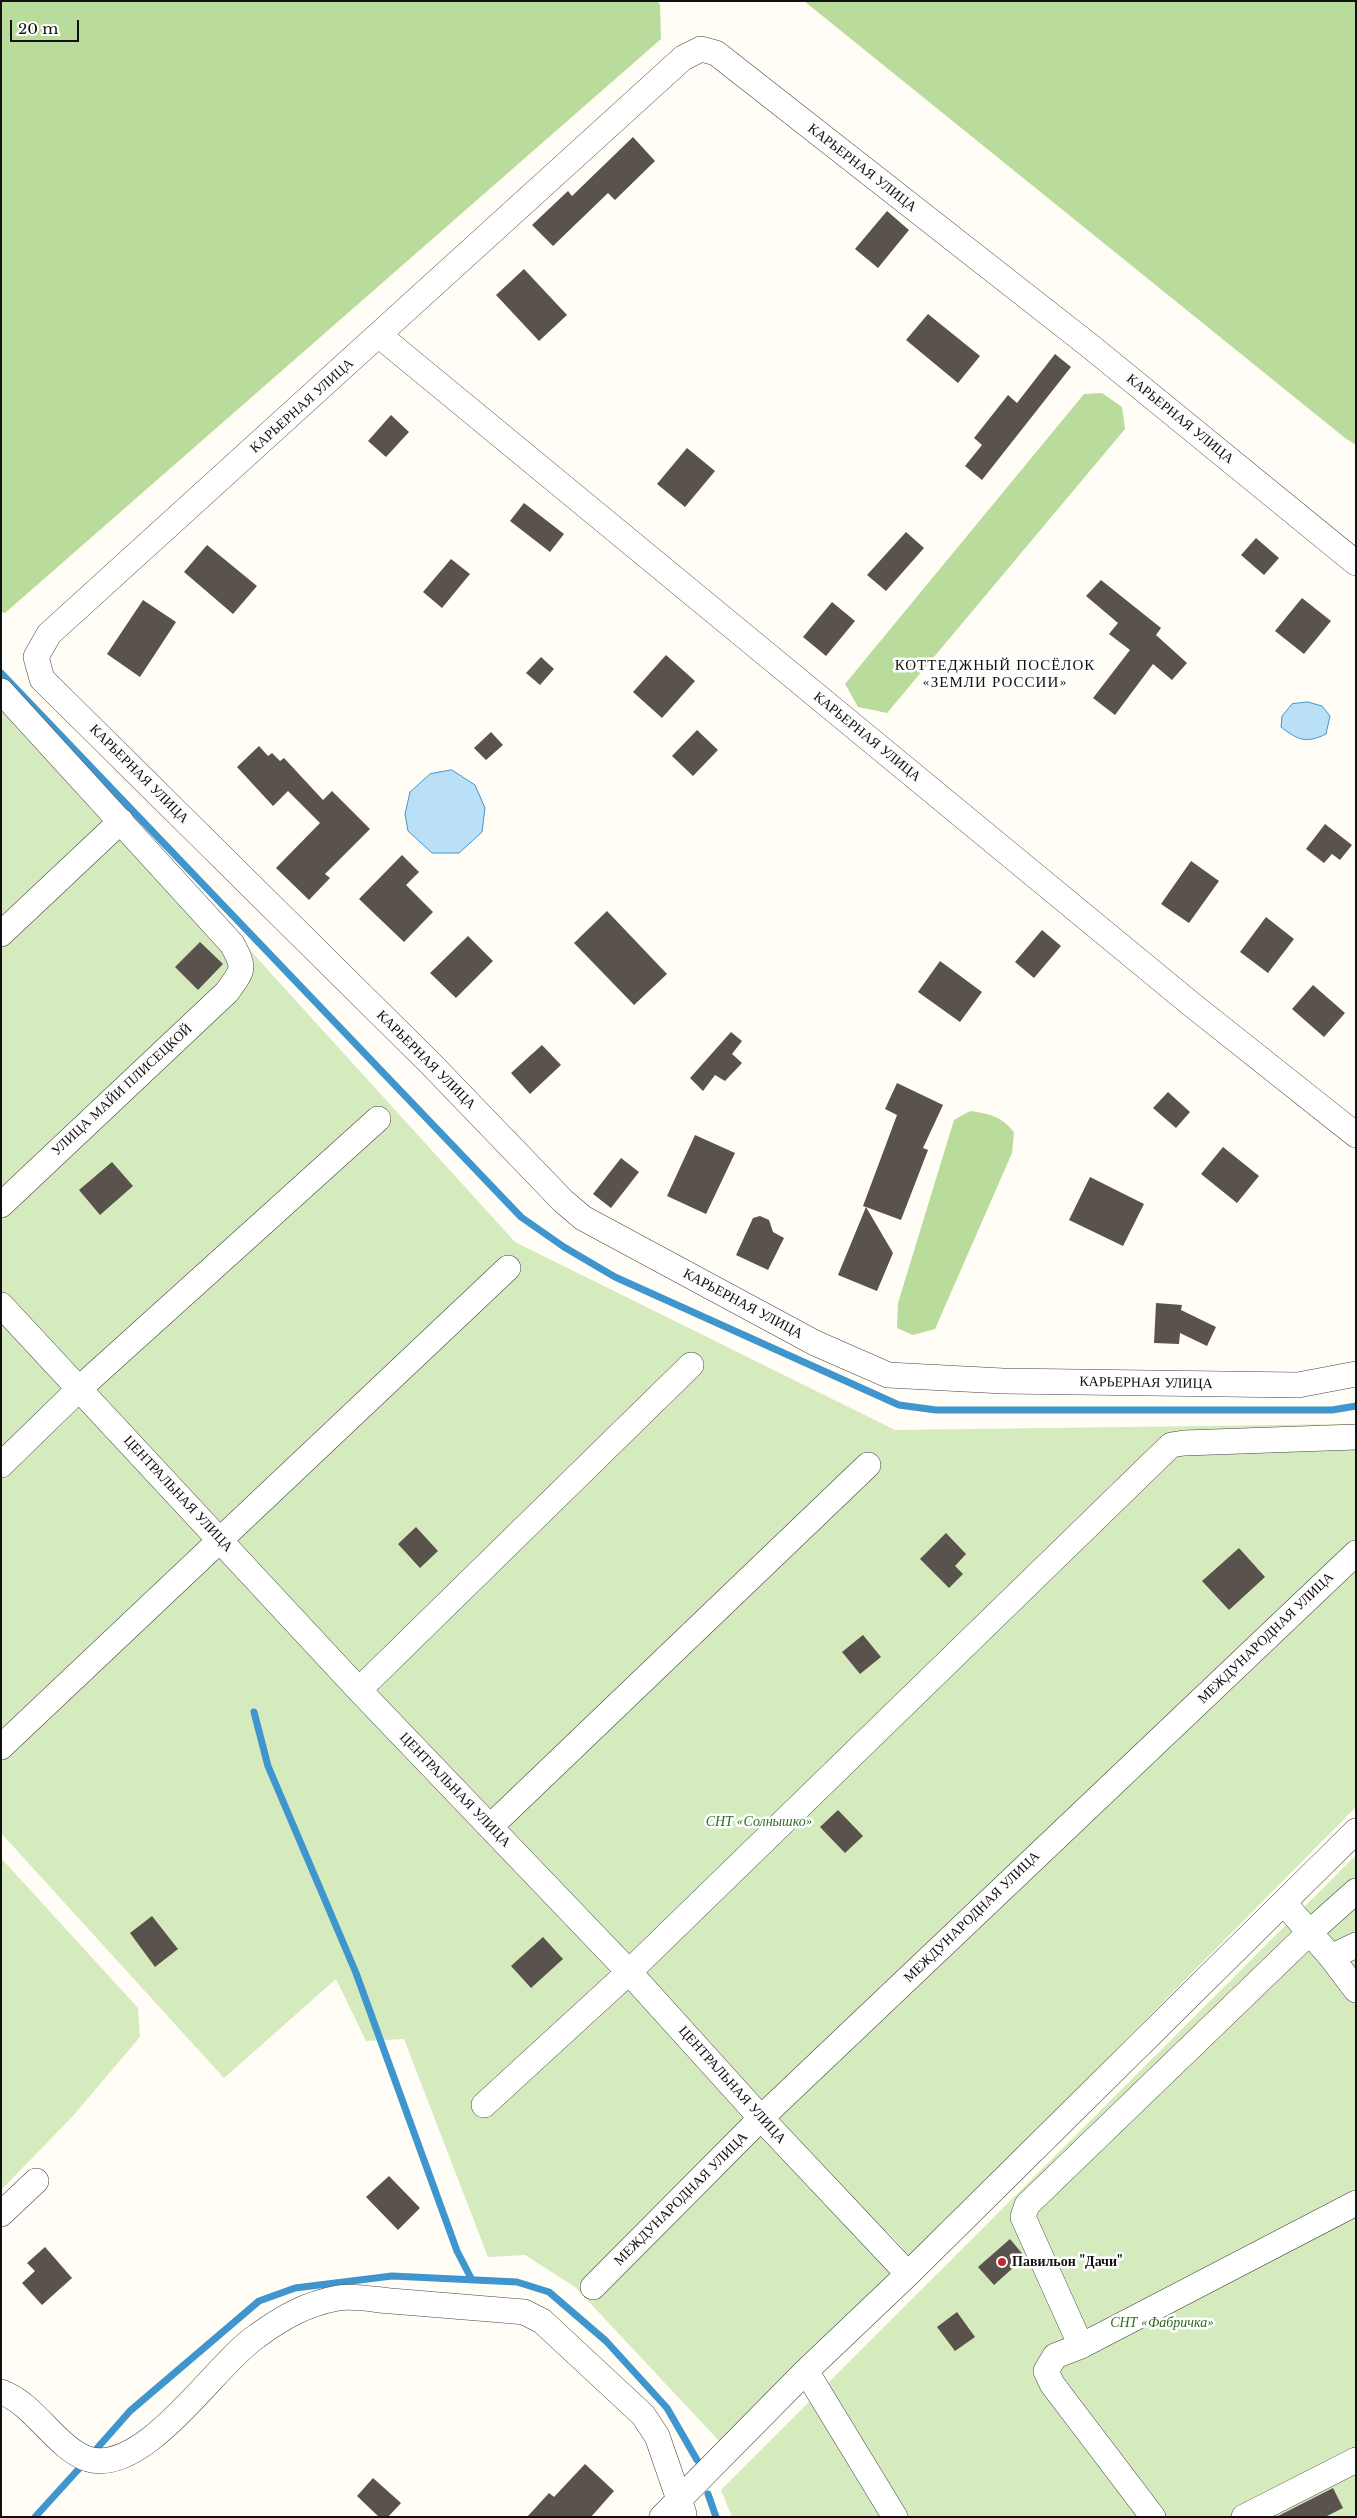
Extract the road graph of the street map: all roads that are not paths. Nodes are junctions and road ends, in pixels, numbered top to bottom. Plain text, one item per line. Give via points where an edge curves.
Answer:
1 (380, 336) junction
2 (1356, 563) edge
3 (1, 691) edge
4 (121, 821) junction
5 (1, 934) edge
6 (378, 1119) dead end
7 (1356, 1135) edge
8 (1, 1205) edge
9 (508, 1268) dead end
10 (1, 1305) edge
11 (691, 1365) dead end
12 (1356, 1374) edge
13 (80, 1388) junction
14 (1356, 1437) edge
15 (1, 1465) edge
16 (868, 1465) dead end
17 (222, 1541) junction
18 (1356, 1553) edge
19 (358, 1690) junction
20 (1, 1747) edge
21 (490, 1827) junction
22 (1356, 1831) edge
23 (1356, 1891) edge
24 (1284, 1903) junction
25 (1310, 1932) junction
26 (1356, 1945) edge
27 (1331, 1957) junction
28 (629, 1972) junction
29 (1356, 1990) edge
30 (484, 2105) dead end
31 (761, 2118) junction
32 (36, 2180) dead end
33 (1356, 2203) edge
34 (1, 2214) edge
35 (908, 2274) junction
36 (593, 2287) dead end
37 (1081, 2346) junction
38 (806, 2371) junction
39 (1, 2392) edge
40 (1356, 2460) edge
41 (675, 2511) edge
42 (895, 2517) edge
43 (1154, 2517) edge
44 (1244, 2517) edge

1 - 2 street, КАРЬЕРНАЯ УЛИЦА via 683,58 701,49 716,54 1083,340
1 - 7 street, КАРЬЕРНАЯ УЛИЦА via 1191,1004
1 - 12 street, КАРЬЕРНАЯ УЛИЦА via 49,634 36,657 42,679 430,1062 563,1201 583,1218 816,1343 888,1375 1003,1381 1298,1385
3 - 4 street
4 - 5 street
4 - 8 street, УЛИЦА МАЙИ ПЛИСЕЦКОЙ via 232,944 242,962 240,973 227,992
6 - 13 street
9 - 17 street
10 - 13 street, ЦЕНТРАЛЬНАЯ УЛИЦА
11 - 19 street
13 - 15 street
13 - 17 street, ЦЕНТРАЛЬНАЯ УЛИЦА
14 - 28 street via 1171,1445
16 - 21 street
17 - 19 street, ЦЕНТРАЛЬНАЯ УЛИЦА
17 - 20 street
18 - 31 street, МЕЖДУНАРОДНАЯ УЛИЦА
19 - 21 street, ЦЕНТРАЛЬНАЯ УЛИЦА
21 - 28 street, ЦЕНТРАЛЬНАЯ УЛИЦА
22 - 24 street
23 - 25 street
24 - 25 street
24 - 35 street
25 - 27 street
25 - 37 street via 1027,2205 1023,2217
26 - 27 street
27 - 29 street
28 - 30 street
28 - 31 street, ЦЕНТРАЛЬНАЯ УЛИЦА
31 - 35 street, ЦЕНТРАЛЬНАЯ УЛИЦА
31 - 36 street, МЕЖДУНАРОДНАЯ УЛИЦА
32 - 34 street
33 - 37 street
35 - 38 street
37 - 43 street via 1055,2356 1046,2371 1052,2384
38 - 41 street
38 - 42 street
39 - 41 street via 18,2401 69,2447 88,2458 103,2460 134,2452 161,2430 254,2337 298,2309 340,2297 524,2312 542,2321 643,2415 656,2436
40 - 44 street

